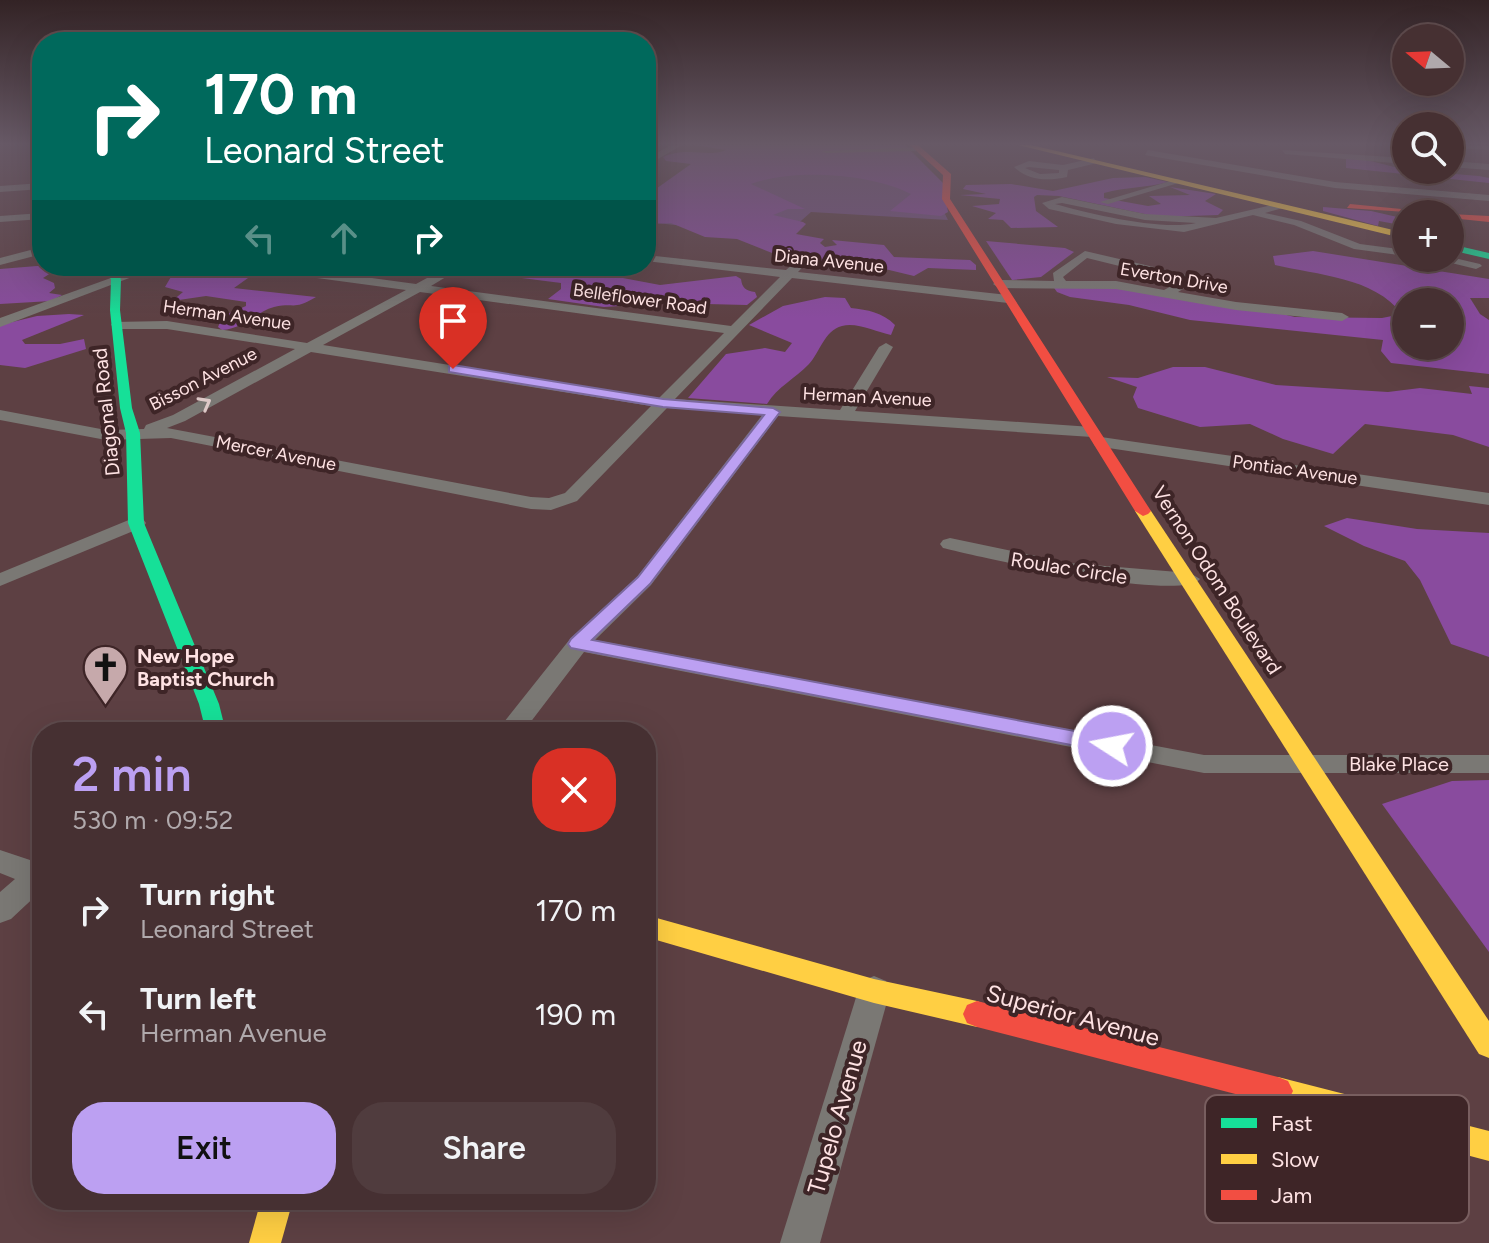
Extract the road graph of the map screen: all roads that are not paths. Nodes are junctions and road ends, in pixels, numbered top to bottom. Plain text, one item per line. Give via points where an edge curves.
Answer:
1 (949, 203) edge
2 (1047, 203) edge
3 (1077, 203) edge
4 (1260, 203) edge
5 (1315, 203) edge
6 (1392, 210) edge
7 (1282, 211) junction
8 (32, 217) edge
9 (1464, 217) edge
10 (1231, 218) junction
11 (1489, 219) edge
12 (1215, 221) junction
13 (0, 222) edge
14 (1392, 233) edge
15 (1392, 251) edge
16 (32, 253) edge
17 (808, 255) dead end
18 (656, 259) edge
19 (0, 262) edge
20 (789, 275) junction
21 (107, 276) edge
22 (114, 276) edge
23 (331, 276) edge
24 (440, 276) edge
25 (1061, 283) junction
26 (418, 288) junction
27 (1004, 291) junction
28 (1171, 291) junction
29 (1342, 317) dead end
30 (0, 323) edge
31 (118, 325) junction
32 (734, 330) junction
33 (309, 347) junction
34 (886, 347) dead end
35 (663, 403) junction
36 (773, 412) junction
37 (0, 415) edge
38 (845, 415) junction
39 (133, 433) junction
40 (1097, 437) junction
41 (1489, 499) edge
42 (136, 523) junction
43 (950, 544) dead end
44 (1190, 579) junction
45 (0, 580) edge
46 (578, 644) junction
47 (214, 722) edge
48 (517, 722) edge
49 (1489, 764) edge
50 (1309, 765) junction
51 (0, 861) edge
52 (32, 871) edge
53 (32, 881) edge
54 (0, 910) edge
55 (656, 929) edge
56 (874, 991) junction
57 (1489, 1045) edge
58 (1293, 1095) edge
59 (1469, 1141) edge
60 (1489, 1146) edge
61 (274, 1210) edge
62 (265, 1243) edge
63 (800, 1243) edge

1 - 27 main road, Vernon Odom Boulevard
2 - 12 street via 1164,228 1194,229
3 - 12 street via 1145,217
4 - 7 main road
5 - 6 main road
7 - 10 street
7 - 10 street
7 - 14 main road
7 - 15 street via 1349,245
8 - 13 street
9 - 11 main road
10 - 12 street
16 - 19 street
17 - 20 street
18 - 20 street, Diana Avenue
20 - 27 street, Diana Avenue
20 - 32 street
21 - 30 street
22 - 31 main road, Diagonal Road
23 - 26 street, Belleflower Road
24 - 26 street, Bisson Avenue
25 - 27 street, Everton Drive
25 - 28 street, Everton Drive
25 - 28 street, Everton Drive via 1057,276 1073,263
26 - 32 street, Belleflower Road
26 - 33 street, Bisson Avenue
27 - 40 main road, Vernon Odom Boulevard
28 - 29 street, Everton Drive via 1236,306
31 - 33 street, Herman Avenue via 167,325
31 - 39 main road, Diagonal Road
32 - 35 street
33 - 35 street, Herman Avenue
39 -> 33 street, Bisson Avenue via 179,418
34 - 38 street
35 - 36 street, Herman Avenue
35 - 39 street, Mercer Avenue via 571,497 551,504 187,435
36 - 38 street, Herman Avenue
36 - 46 street via 644,581
37 - 39 street, Mercer Avenue via 106,435
38 - 40 street, Herman Avenue
39 - 42 main road, Diagonal Road
40 - 41 street, Pontiac Avenue
40 - 44 main road, Vernon Odom Boulevard
42 - 45 street
42 - 47 main road, Diagonal Road
43 - 44 street, Roulac Circle via 1099,574
44 - 50 main road, Vernon Odom Boulevard
46 - 48 street
46 - 50 street, Blake Place via 1204,764
49 - 50 street, Blake Place
50 - 57 main road, Vernon Odom Boulevard
51 - 52 street
53 - 54 street
55 - 56 main road, Superior Avenue
56 - 58 main road, Superior Avenue
56 - 63 street, Tupelo Avenue
59 - 60 main road, Superior Avenue
61 - 62 main road

